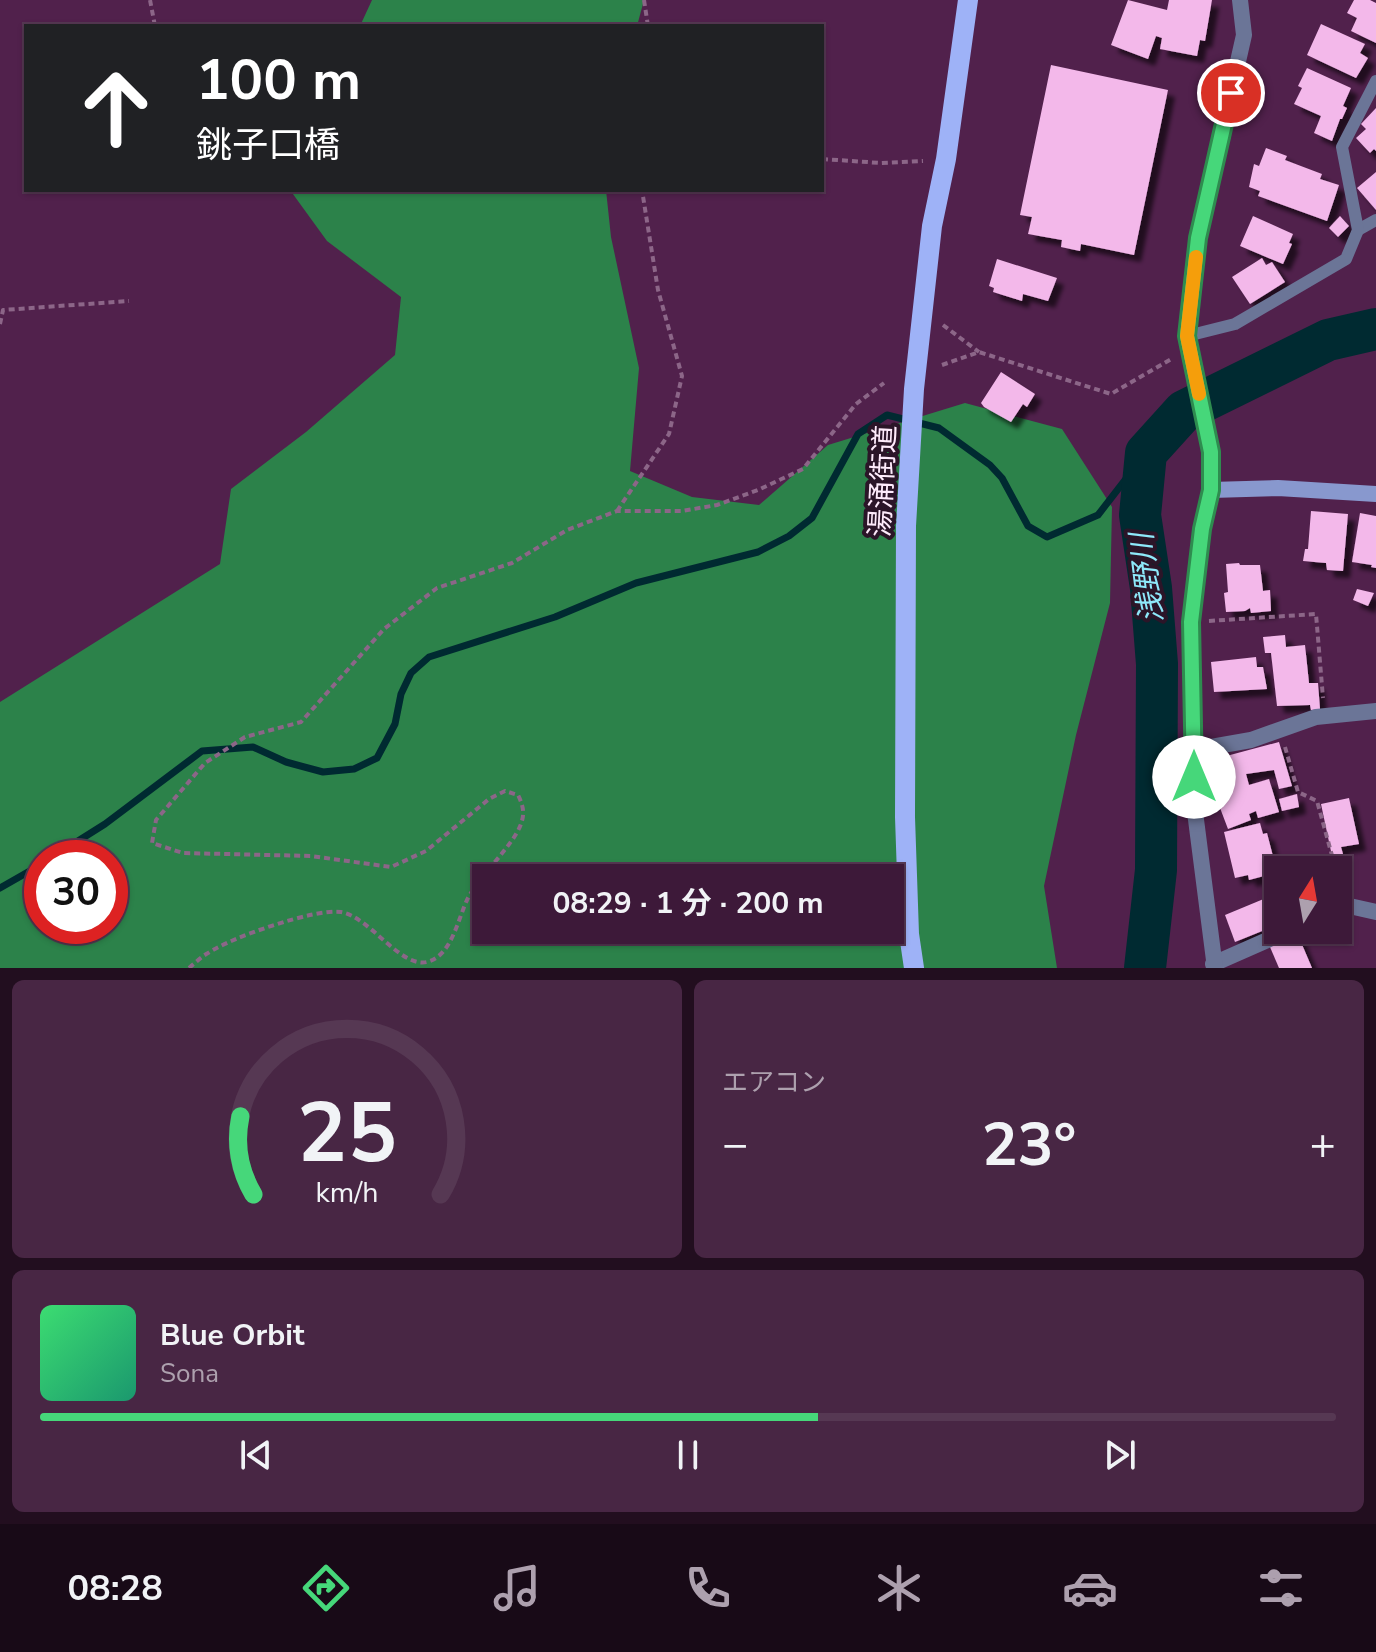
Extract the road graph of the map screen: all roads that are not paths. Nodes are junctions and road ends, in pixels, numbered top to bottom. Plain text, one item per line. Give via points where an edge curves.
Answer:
1 (968, 0) edge
2 (1240, 1) edge
3 (1376, 81) edge
4 (1376, 220) edge
5 (1358, 230) junction
6 (1187, 336) junction
7 (1211, 490) junction
8 (1376, 494) edge
9 (1376, 711) edge
10 (1194, 750) junction
11 (1352, 907) edge
12 (1376, 912) edge
13 (1264, 942) edge
14 (1214, 966) edge
15 (914, 968) edge

1 - 15 main road, 湯涌街道 via 932,226 914,389 905,817
2 - 6 street via 1244,35 1198,238
3 - 5 lane via 1342,147
4 - 5 lane
5 - 6 lane via 1346,259 1235,324
6 - 7 street via 1211,452
7 - 8 street
7 - 10 street via 1191,622
9 - 10 street via 1325,716 1251,740
10 - 14 street via 1194,804
11 - 12 street
13 - 14 street

